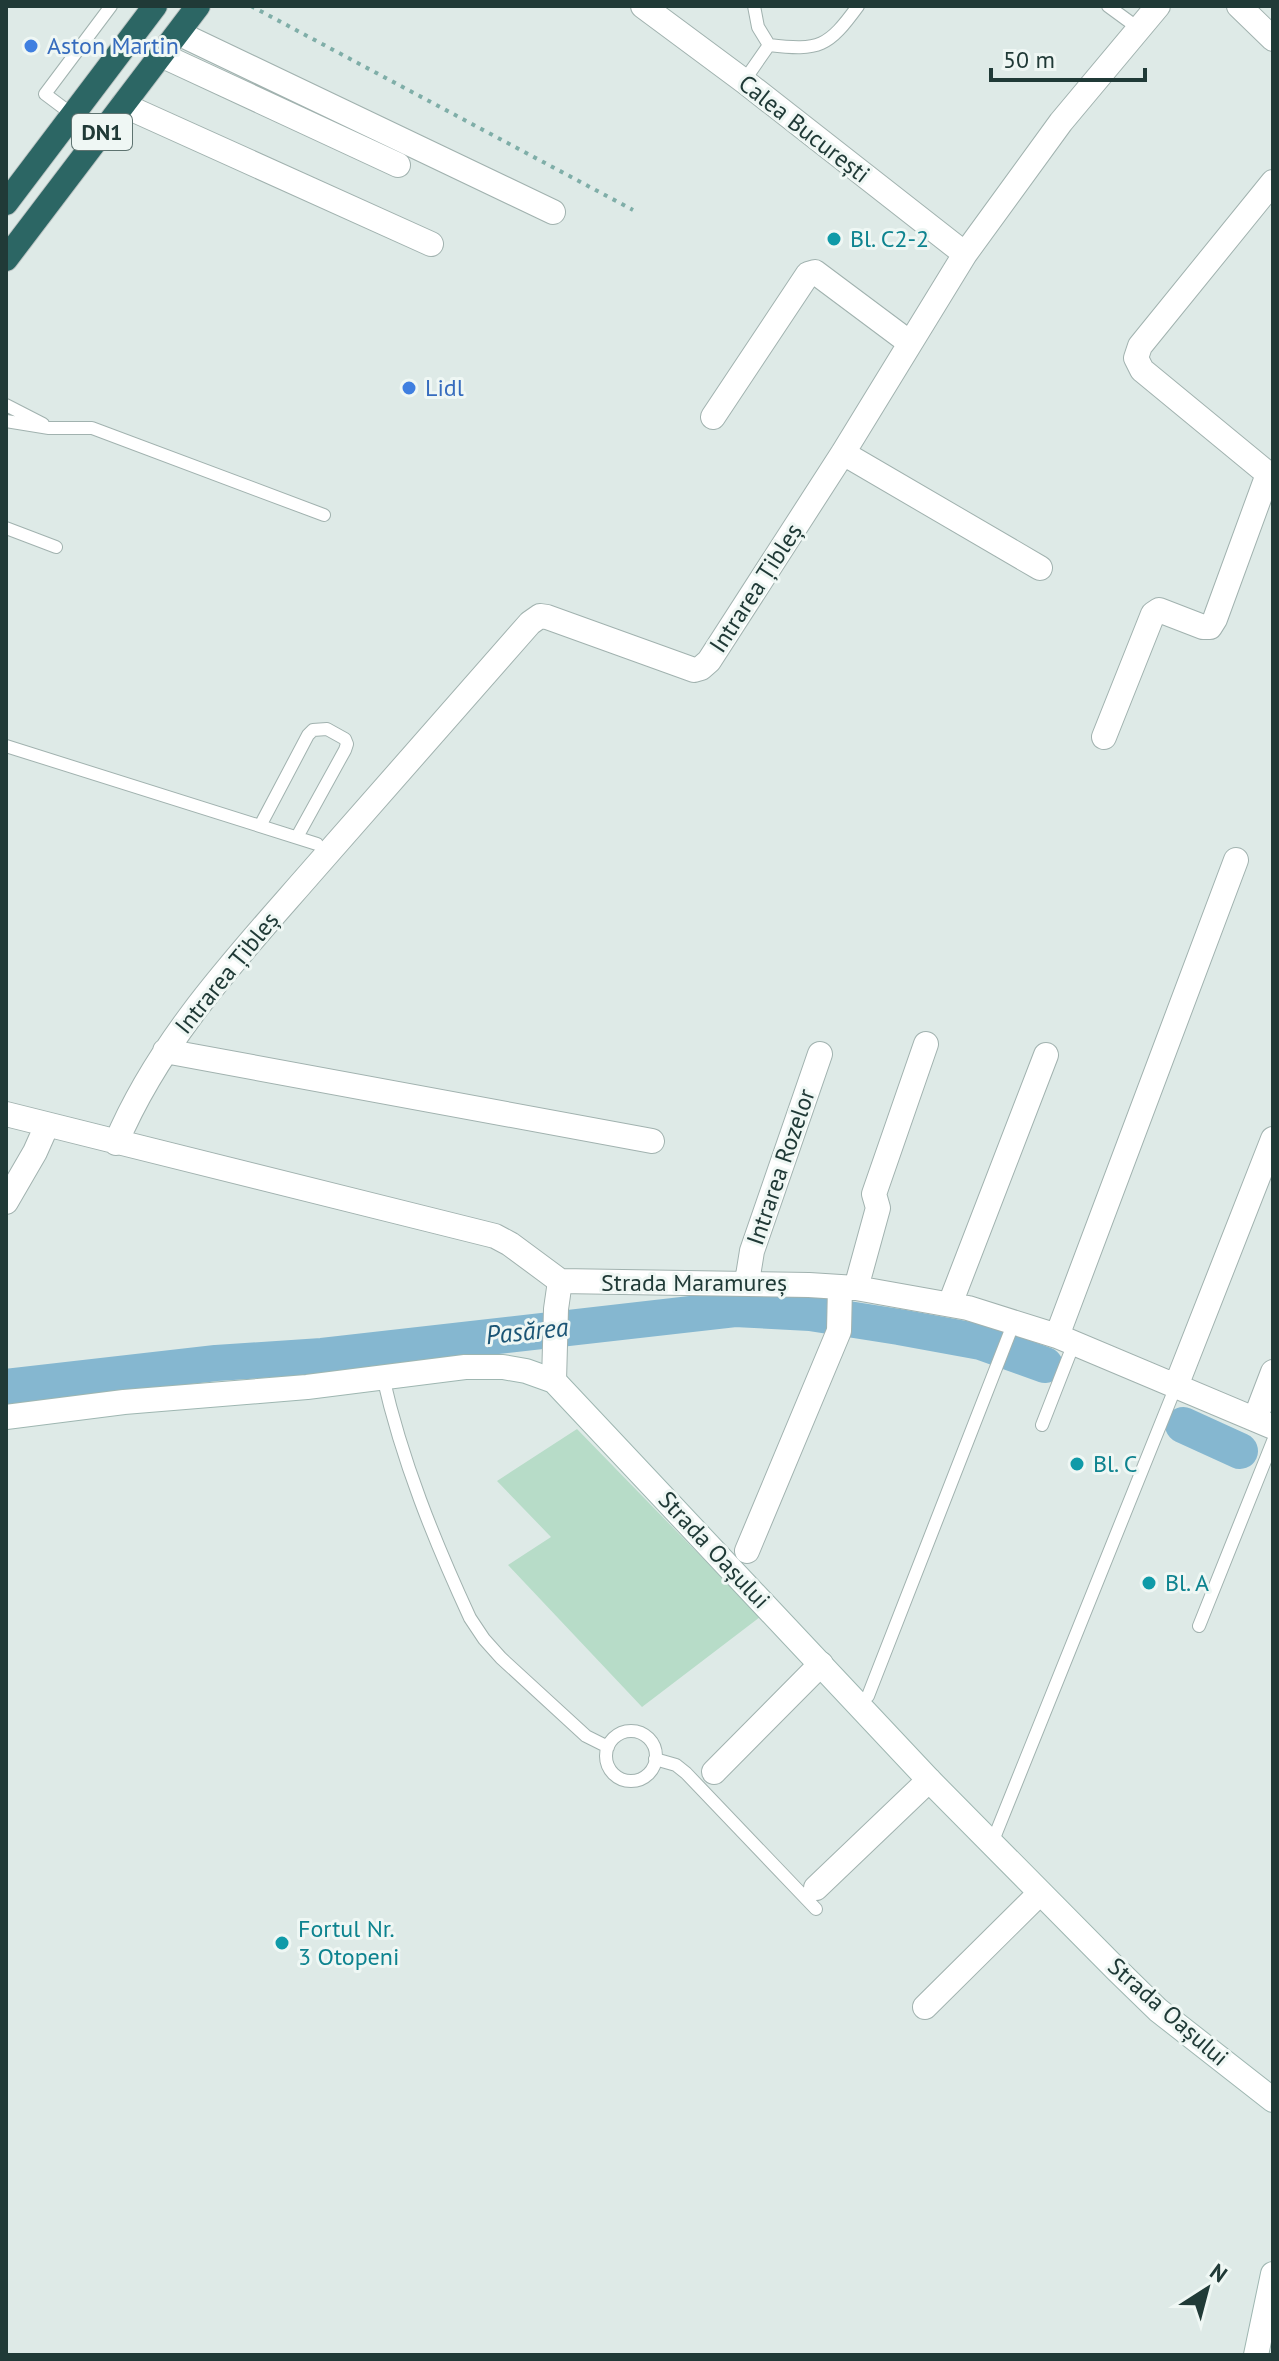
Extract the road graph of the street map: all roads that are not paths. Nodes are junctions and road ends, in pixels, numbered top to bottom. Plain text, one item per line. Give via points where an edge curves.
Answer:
1 (111, 6) edge
2 (155, 6) edge
3 (198, 6) edge
4 (643, 6) edge
5 (754, 6) edge
6 (858, 6) edge
7 (1108, 6) edge
8 (1158, 6) edge
9 (1239, 6) edge
10 (1138, 28) junction
11 (178, 33) junction
12 (1273, 39) edge
13 (769, 45) junction
14 (161, 55) junction
15 (744, 81) junction
16 (123, 105) junction
17 (73, 115) junction
18 (398, 165) dead end
19 (1273, 182) edge
20 (6, 203) edge
21 (553, 212) dead end
22 (431, 244) dead end
23 (965, 254) junction
24 (6, 259) edge
25 (910, 343) junction
26 (6, 405) edge
27 (713, 417) dead end
28 (6, 421) edge
29 (49, 428) junction
30 (843, 453) junction
31 (1271, 476) edge
32 (324, 515) dead end
33 (6, 528) edge
34 (56, 547) dead end
35 (1040, 568) dead end
36 (1104, 737) dead end
37 (6, 746) edge
38 (260, 826) junction
39 (297, 837) junction
40 (317, 844) dead end
41 (1236, 860) dead end
42 (926, 1044) dead end
43 (165, 1051) junction
44 (820, 1054) dead end
45 (1046, 1055) dead end
46 (6, 1114) edge
47 (47, 1125) junction
48 (1273, 1139) edge
49 (652, 1141) dead end
50 (116, 1143) junction
51 (6, 1202) edge
52 (560, 1281) junction
53 (747, 1282) junction
54 (848, 1288) junction
55 (961, 1310) junction
56 (1011, 1330) junction
57 (1067, 1346) junction
58 (1273, 1372) edge
59 (383, 1377) junction
60 (554, 1381) junction
61 (1172, 1395) junction
62 (6, 1417) edge
63 (1264, 1423) edge
64 (1042, 1425) dead end
65 (1273, 1441) edge
66 (747, 1551) dead end
67 (1199, 1626) dead end
68 (821, 1664) junction
69 (868, 1696) dead end
70 (608, 1747) junction
71 (655, 1759) junction
72 (714, 1772) dead end
73 (929, 1780) junction
74 (991, 1844) junction
75 (1040, 1893) junction
76 (816, 1898) joint
77 (925, 2007) dead end
78 (1273, 2100) edge
79 (1273, 2274) edge
80 (1256, 2355) edge

1 - 17 lane via 45,94
2 - 17 highway, DN1
3 - 11 highway, DN1
4 - 15 street, Calea București
5 - 13 lane
6 - 13 lane via 833,38 819,46
7 - 10 lane
8 - 10 street, Intrarea Țibleș
9 - 12 street
10 - 23 street, Intrarea Țibleș via 1061,122
11 - 14 highway, DN1
11 - 21 street
13 - 15 lane
14 - 16 highway, DN1
14 - 18 street
15 - 23 street, Calea București
16 - 22 street
16 - 24 highway, DN1
17 - 20 highway, DN1
19 - 31 street via 1140,346 1136,358 1142,370
23 - 25 street, Intrarea Țibleș
25 - 27 street via 815,272 808,274
25 - 30 street, Intrarea Țibleș
26 - 29 lane
28 - 29 lane
29 - 32 lane via 92,428
30 - 35 street
30 - 43 street, Intrarea Țibleș via 701,668 685,668 547,617 530,623 227,969
31 - 36 street via 1210,627 1159,610 1153,614
33 - 34 lane
37 - 38 lane
38 - 39 lane
38 - 39 lane via 308,735 327,729 347,744
39 - 40 lane
41 - 57 street
42 - 54 street via 874,1194 878,1208
43 - 49 street
43 - 50 street, Intrarea Țibleș
44 - 53 street, Intrarea Rozelor via 752,1251
45 - 55 street
46 - 47 street
47 - 50 street
47 - 51 street
48 - 61 street
50 - 52 street via 495,1236
52 - 53 street, Strada Maramureș
52 - 60 street
53 - 54 street, Strada Maramureș
54 - 55 street, Strada Maramureș
54 - 66 street via 839,1331
55 - 56 street, Strada Maramureș
56 - 57 street, Strada Maramureș
56 - 69 lane
57 - 61 street, Strada Maramureș
57 - 64 lane
58 - 63 street
59 - 60 street, Strada Oașului via 503,1367
59 - 62 street, Strada Oașului
59 - 70 lane via 412,1481 470,1618 501,1658 586,1736
60 - 68 street, Strada Oașului
61 - 63 street, Strada Maramureș
61 - 74 lane
65 - 67 lane
68 - 72 street
68 - 73 street, Strada Oașului
70 - 71 lane via 625,1731 641,1733 652,1743
70 - 71 lane via 607,1763 625,1780 648,1774
71 - 76 lane via 686,1773
73 - 74 street, Strada Oașului
73 - 76 street
74 - 75 street, Strada Oașului
75 - 77 street
75 - 78 street, Strada Oașului via 1158,2010
79 - 80 street

